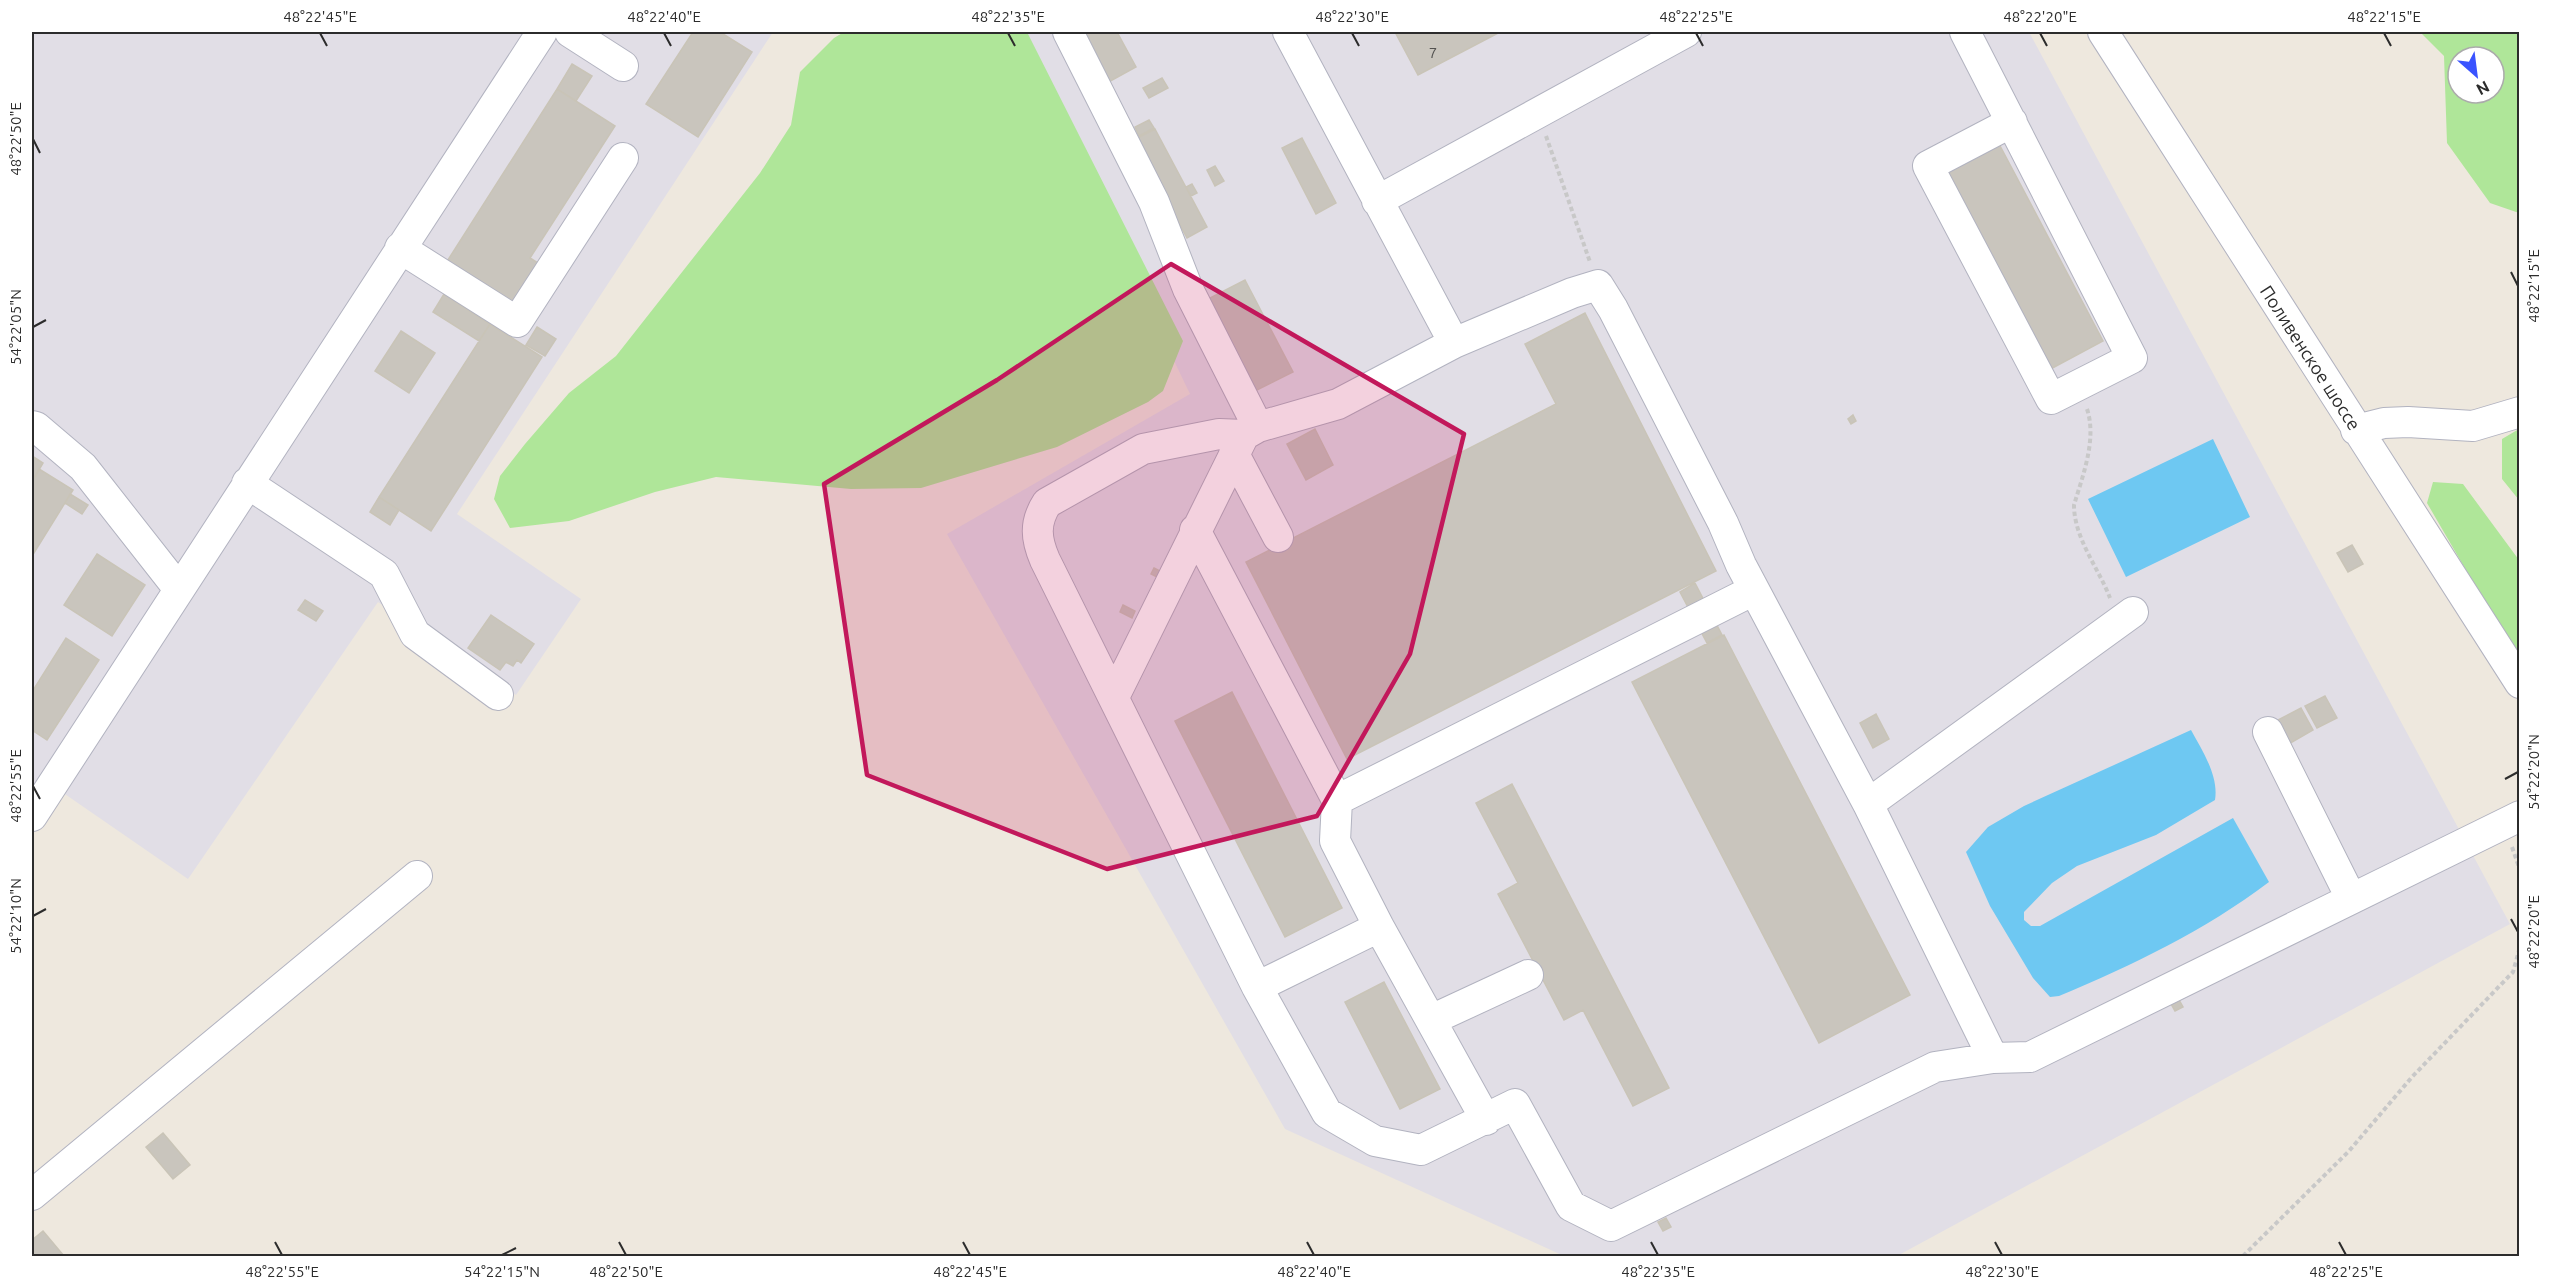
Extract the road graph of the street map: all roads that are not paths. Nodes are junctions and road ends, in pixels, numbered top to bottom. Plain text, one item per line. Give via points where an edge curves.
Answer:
1 (542, 32) edge
2 (570, 32) edge
3 (1068, 32) edge
4 (1288, 32) edge
5 (1686, 32) edge
6 (1965, 32) edge
7 (2103, 32) edge
8 (623, 66) dead end
9 (2012, 122) junction
10 (623, 158) dead end
11 (1377, 201) junction
12 (400, 248) junction
13 (1454, 343) junction
14 (2520, 412) edge
15 (32, 426) edge
16 (2356, 430) junction
17 (1246, 438) junction
18 (247, 483) junction
19 (1195, 530) junction
20 (1278, 537) dead end
21 (178, 588) junction
22 (1754, 590) junction
23 (2128, 616) road end
24 (2520, 683) edge
25 (498, 695) dead end
26 (1114, 697) junction
27 (2268, 732) dead end
28 (1337, 800) junction
29 (1868, 804) junction
30 (32, 816) edge
31 (2520, 816) edge
32 (417, 876) dead end
33 (2351, 898) junction
34 (1379, 927) junction
35 (1528, 975) dead end
36 (1257, 987) junction
37 (1431, 1020) junction
38 (1993, 1058) junction
39 (1486, 1120) junction
40 (32, 1195) edge

1 - 12 street
2 - 8 street
3 - 17 street via 1154,202
4 - 11 street
5 - 11 street
6 - 9 street
7 - 16 street, Поливенское шоссе
9 - 9 street via 2132,358 2051,399 1928,166
10 - 12 street via 516,322
11 - 13 street
12 - 18 street
13 - 17 street via 1338,404
13 - 22 street via 1598,285 1724,522
14 - 16 street via 2473,426 2408,422
15 - 21 street via 83,466
16 - 24 street, Поливенское шоссе
17 - 19 street
17 - 20 street
17 - 26 street via 1219,434 1143,449 1047,503 1040,515 1037,541
18 - 21 street
18 - 25 street via 384,574 415,634
19 - 26 street
19 - 28 street
21 - 30 street
22 - 28 street
22 - 29 street
23 - 29 street
26 - 36 street
27 - 33 street
28 - 34 street via 1335,841
29 - 38 street
31 - 33 street
32 - 40 street
33 - 38 street via 2030,1057
34 - 36 street
34 - 37 street
35 - 37 street
36 - 39 street via 1327,1113 1365,1136 1420,1150
37 - 39 street
38 - 39 street via 1935,1067 1611,1226 1571,1206 1515,1104

